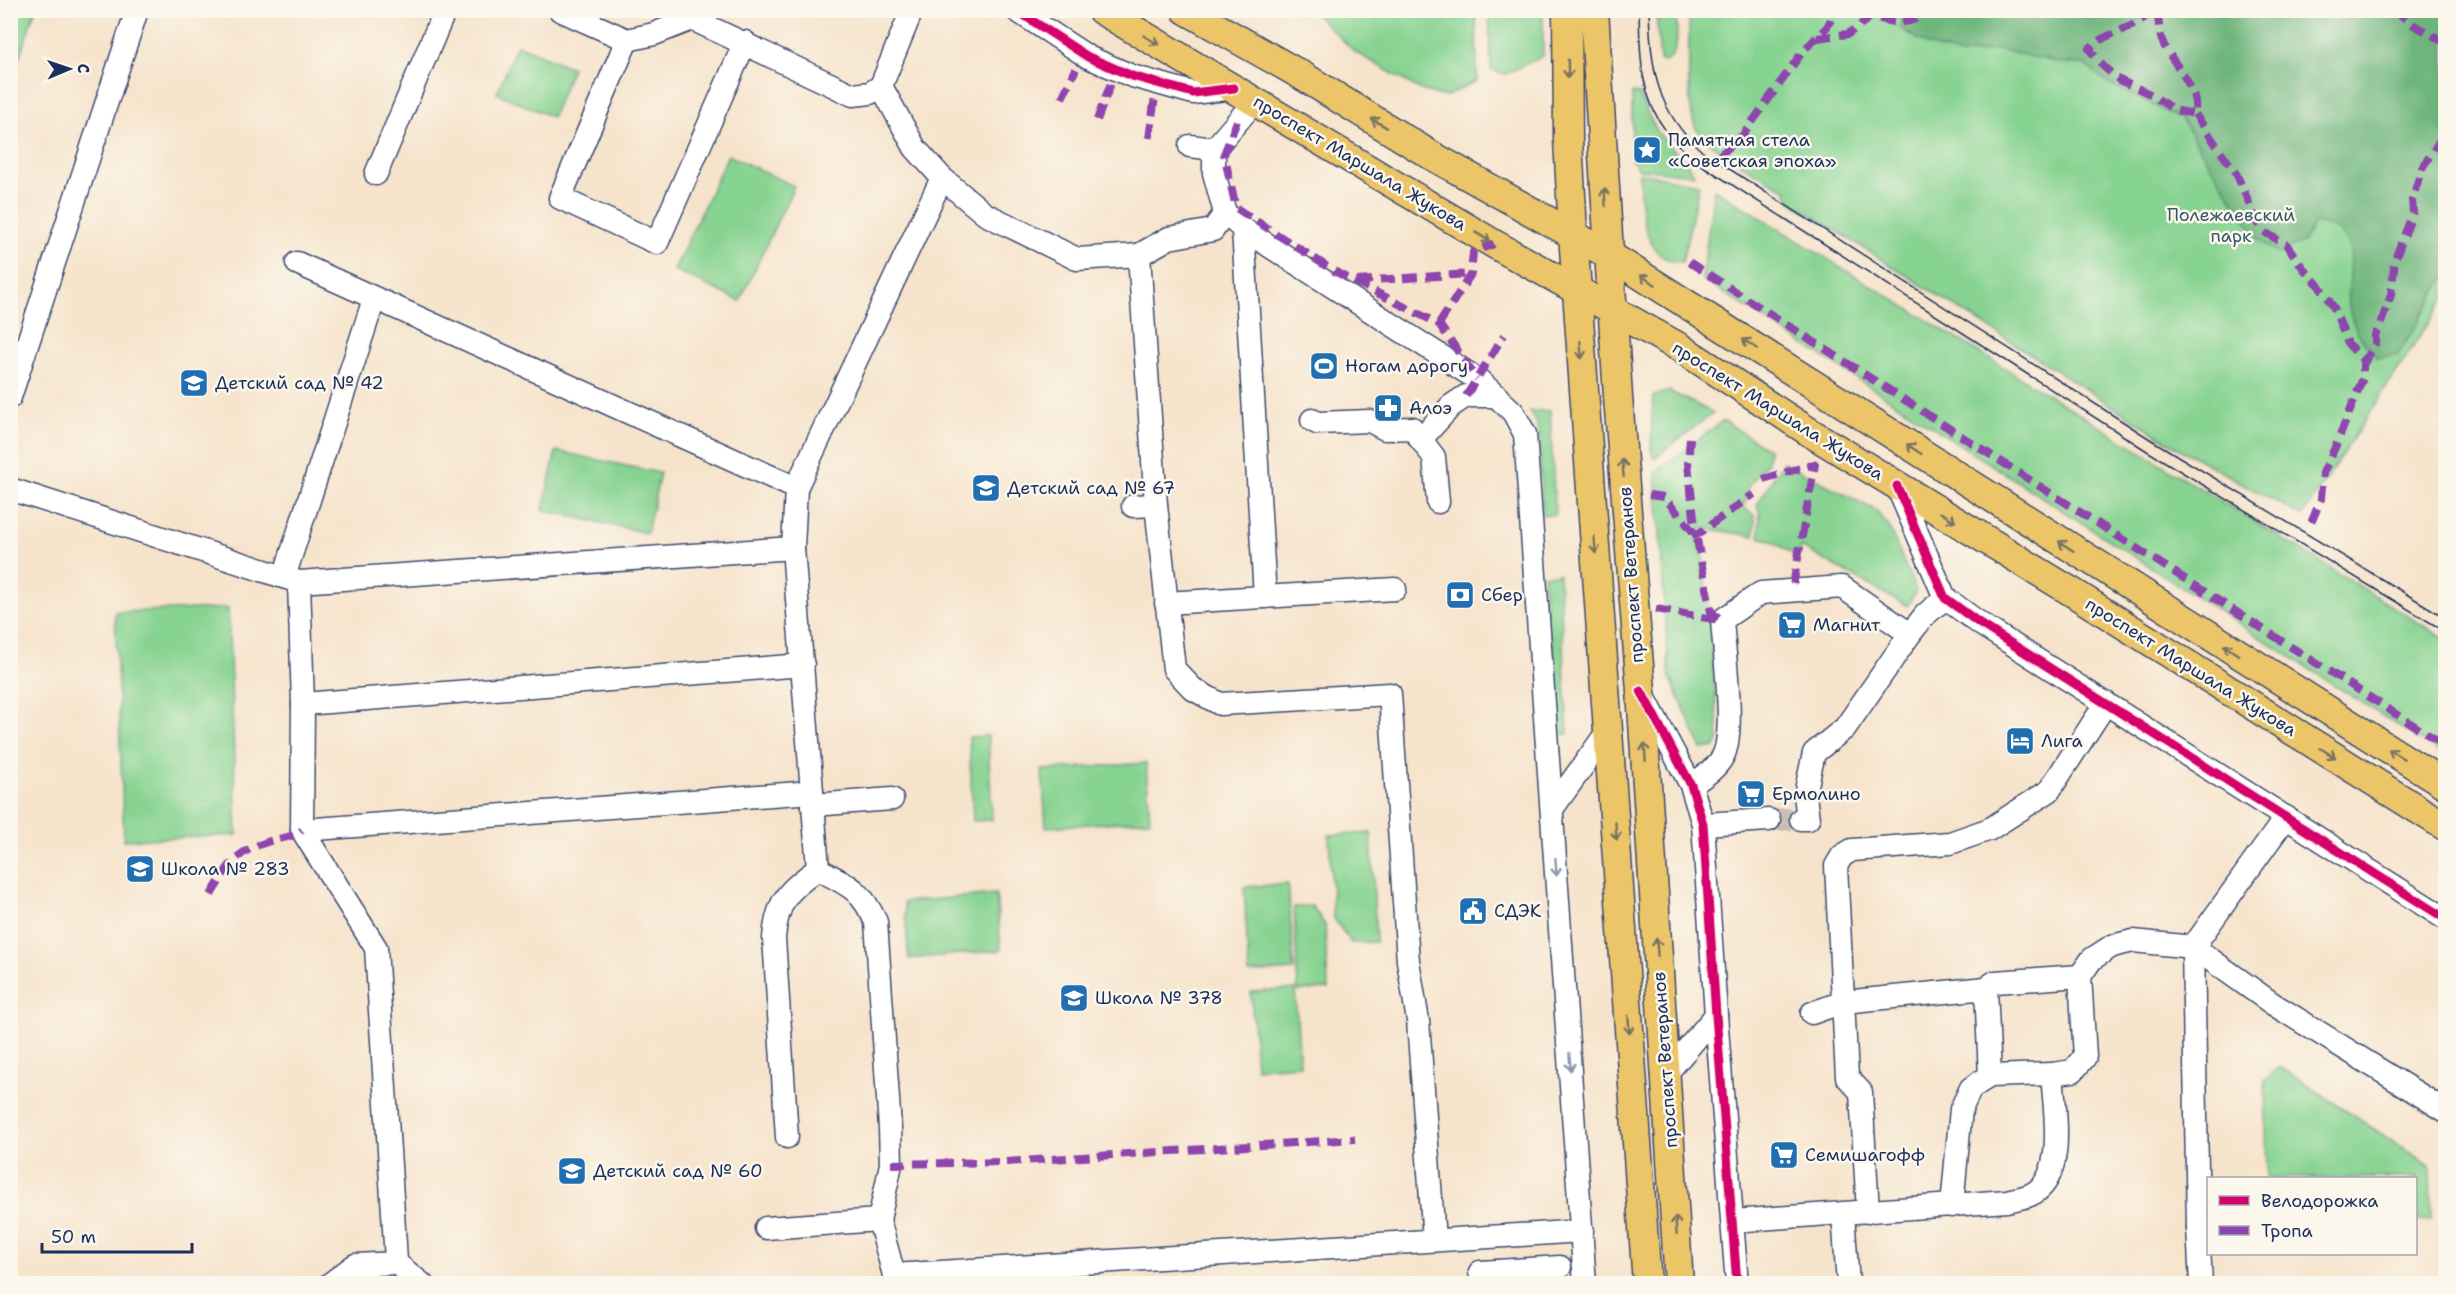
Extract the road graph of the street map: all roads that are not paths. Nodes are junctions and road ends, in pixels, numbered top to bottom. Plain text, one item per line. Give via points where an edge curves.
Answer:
1 (137, 10) edge
2 (445, 10) edge
3 (560, 10) edge
4 (912, 10) edge
5 (1016, 10) edge
6 (1101, 10) edge
7 (1186, 10) edge
8 (1567, 10) edge
9 (1594, 10) edge
10 (627, 40) junction
11 (745, 42) junction
12 (881, 86) junction
13 (1245, 95) junction
14 (1190, 146) dead end
15 (1214, 149) junction
16 (376, 174) dead end
17 (942, 178) junction
18 (1225, 213) junction
19 (1243, 229) junction
20 (1573, 234) junction
21 (1139, 255) junction
22 (1609, 255) junction
23 (297, 263) dead end
24 (1577, 292) junction
25 (374, 299) junction
26 (1613, 310) junction
27 (1497, 396) junction
28 (10, 397) edge
29 (1312, 420) dead end
30 (1421, 439) junction
31 (1897, 486) junction
32 (796, 488) junction
33 (10, 489) edge
34 (1438, 502) dead end
35 (1156, 505) junction
36 (1133, 506) dead end
37 (793, 548) junction
38 (292, 579) junction
39 (1395, 590) dead end
40 (1265, 597) junction
41 (1945, 598) junction
42 (1166, 603) junction
43 (1910, 634) junction
44 (803, 665) junction
45 (1641, 691) junction
46 (2106, 703) junction
47 (303, 704) junction
48 (1608, 731) junction
49 (1691, 785) junction
50 (2445, 785) edge
51 (813, 799) junction
52 (892, 799) dead end
53 (1552, 809) junction
54 (2286, 817) junction
55 (1801, 819) dead end
56 (1769, 820) tunnel mouth
57 (1703, 824) junction
58 (2445, 827) edge
59 (303, 830) junction
60 (818, 869) junction
61 (2445, 919) edge
62 (2193, 947) junction
63 (2080, 976) junction
64 (1986, 988) junction
65 (1843, 1002) junction
66 (1812, 1013) dead end
67 (1716, 1015) junction
68 (1666, 1074) junction
69 (2052, 1074) junction
70 (1990, 1076) junction
71 (2445, 1111) edge
72 (787, 1137) dead end
73 (1952, 1206) junction
74 (1869, 1212) junction
75 (1844, 1214) junction
76 (879, 1220) junction
77 (1733, 1221) junction
78 (2203, 1227) edge
79 (766, 1228) dead end
80 (1582, 1231) junction
81 (1477, 1238) junction
82 (1434, 1240) junction
83 (396, 1263) junction
84 (1560, 1267) dead end
85 (1480, 1278) edge
86 (895, 1279) edge
87 (330, 1284) edge
88 (422, 1284) edge
89 (1586, 1284) edge
90 (1647, 1284) edge
91 (1679, 1284) edge
92 (1737, 1284) edge
93 (1848, 1284) edge
94 (2201, 1284) edge

1 - 28 street
2 - 16 street
3 - 10 street
4 - 12 street
5 - 13 street via 1088,57 1132,76 1193,93
6 -> 13 main road, проспект Маршала Жукова
20 -> 7 main road, проспект Маршала Жукова
8 -> 20 main road, проспект Ветеранов
22 -> 9 main road, проспект Ветеранов
10 - 11 street via 692,19
10 - 11 street via 560,198 657,243
11 - 12 street via 853,94 870,93
12 - 17 street via 915,148
13 - 15 street
13 -> 24 main road, проспект Маршала Жукова
14 - 15 street
15 - 18 street via 1214,173
17 - 21 street via 985,214 1077,259
17 - 32 street
18 - 19 street
18 - 21 street via 1213,230 1169,238
19 - 27 street via 1480,381
19 - 40 street
20 - 22 main road, проспект Маршала Жукова
20 - 24 main road, проспект Ветеранов
21 - 35 street
22 - 26 main road, проспект Ветеранов
50 -> 22 main road, проспект Маршала Жукова
23 - 25 street
24 - 26 main road, проспект Маршала Жукова
24 -> 48 main road, проспект Ветеранов
25 - 32 street
25 - 38 street
26 - 31 main road, проспект Маршала Жукова
45 -> 26 main road, проспект Ветеранов
27 - 30 street via 1466,396 1451,406
27 - 53 street via 1513,412 1525,434
29 - 30 street via 1371,421 1386,429 1412,428
30 - 34 street via 1434,457
31 - 41 street
31 -> 58 main road, проспект Маршала Жукова
32 - 37 street
33 - 38 street
35 - 36 street
35 - 42 street
37 - 38 street
37 - 44 street
38 - 47 street
39 - 40 street
40 - 42 street
41 - 43 street
41 - 46 street
42 - 82 street via 1174,669 1193,689 1220,704 1390,694 1408,960 1418,1021
43 - 49 street via 1842,587 1761,593 1730,614 1722,620 1729,736 1724,756
43 - 55 street via 1845,728 1814,753 1805,795 1808,819
44 - 47 street
44 - 51 street
45 - 49 street
68 -> 45 main road, проспект Ветеранов
46 - 54 street
46 - 65 street via 2049,791 1990,829 1950,843 1852,850 1842,856 1836,866
47 - 59 street
48 - 53 street
48 -> 90 main road, проспект Ветеранов
49 - 57 street
51 - 52 street
51 - 59 street
51 - 60 street
53 -> 80 street
54 - 61 street
54 - 62 street
56 - 57 street
57 - 67 street
59 - 83 street via 376,948
60 - 72 street via 794,886 775,920
60 - 76 street via 849,885 865,899 876,922 891,1164
62 - 63 street via 2133,941 2112,946 2092,958
62 - 71 street via 2273,1004
62 - 78 street
63 - 64 street via 1995,982
63 - 69 street via 2085,1058 2073,1071
64 - 65 street
64 - 70 street
65 - 66 street
65 - 74 street via 1847,1077 1861,1092
67 - 68 street
67 - 77 street
91 -> 68 main road, проспект Ветеранов
69 - 70 street
69 - 73 street via 2056,1150 2050,1178 2031,1195
70 - 73 street via 1971,1088 1960,1109
73 - 74 street
74 - 75 street
75 - 77 street
75 - 93 street
76 - 79 street
76 - 86 street
77 - 92 street
78 - 94 street
80 - 81 street
80 - 89 street
81 - 82 street
81 - 85 street
82 - 86 street
83 - 87 street via 355,1265
83 - 88 street
84 - 85 street

